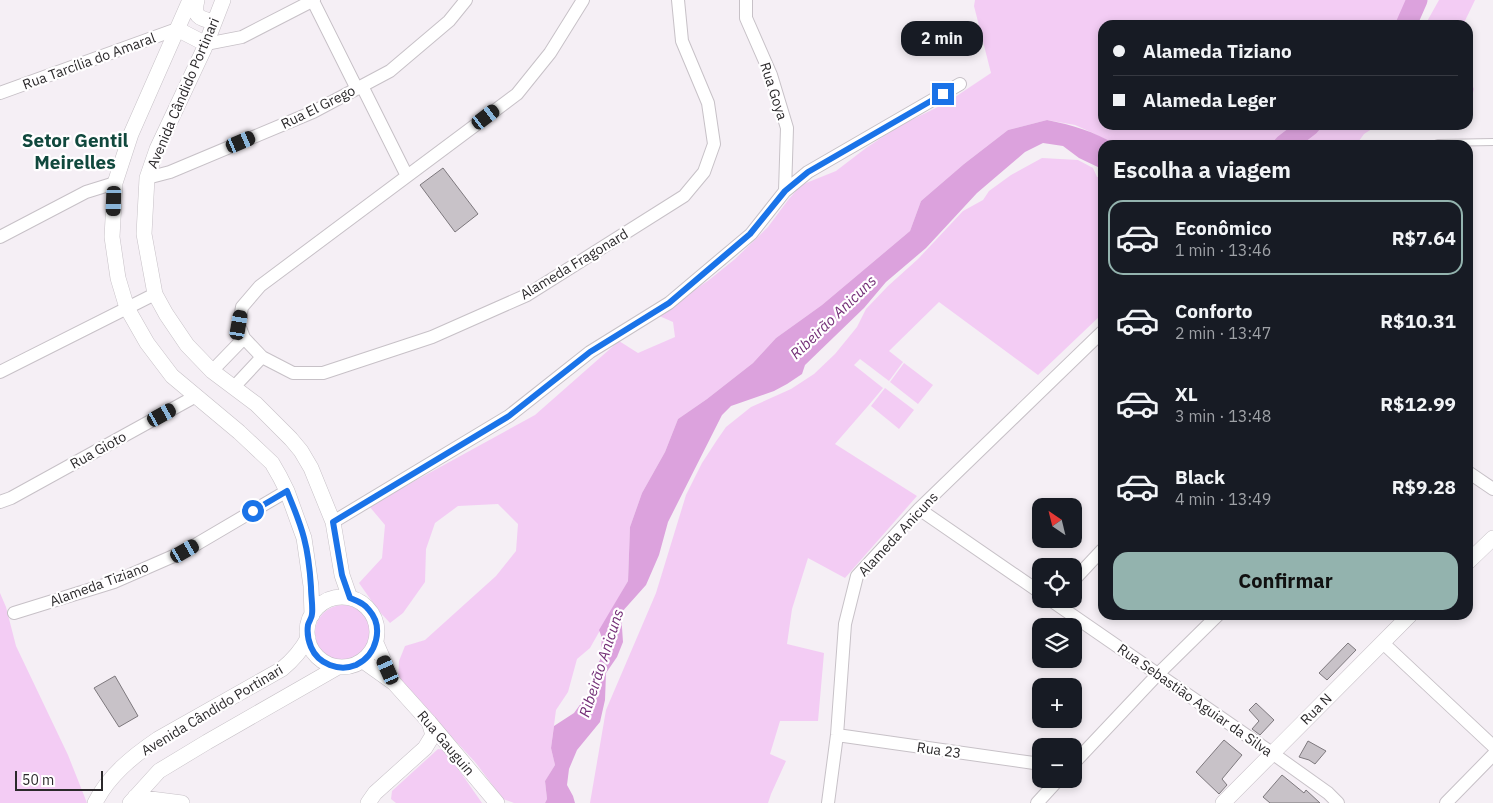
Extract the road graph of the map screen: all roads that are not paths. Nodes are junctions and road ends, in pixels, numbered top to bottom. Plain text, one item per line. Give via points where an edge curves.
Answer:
1 (190, 0) edge
2 (197, 0) edge
3 (223, 0) edge
4 (313, 0) edge
5 (466, 0) edge
6 (583, 0) edge
7 (678, 0) edge
8 (746, 0) edge
9 (214, 22) junction
10 (177, 29) junction
11 (206, 44) junction
12 (960, 84) dead end
13 (360, 87) junction
14 (0, 93) edge
15 (1473, 142) edge
16 (1493, 142) edge
17 (407, 176) junction
18 (147, 178) junction
19 (114, 183) junction
20 (785, 191) junction
21 (0, 237) edge
22 (156, 294) junction
23 (127, 308) junction
24 (1098, 336) edge
25 (244, 338) junction
26 (262, 357) junction
27 (212, 371) junction
28 (0, 372) edge
29 (234, 387) junction
30 (196, 396) junction
31 (1473, 475) edge
32 (1493, 489) edge
33 (287, 491) junction
34 (0, 502) edge
35 (919, 509) junction
36 (333, 522) junction
37 (1493, 538) edge
38 (1098, 554) edge
39 (1473, 557) edge
40 (1082, 571) edge
41 (1032, 588) edge
42 (350, 598) junction
43 (1063, 608) edge
44 (14, 613) dead end
45 (312, 615) junction
46 (1213, 620) edge
47 (1405, 620) edge
48 (308, 638) junction
49 (376, 643) junction
50 (1383, 643) junction
51 (363, 660) junction
52 (338, 667) junction
53 (1158, 674) junction
54 (394, 683) junction
55 (429, 722) junction
56 (837, 735) junction
57 (1493, 746) edge
58 (1272, 754) junction
59 (1082, 755) edge
60 (1493, 755) edge
61 (1032, 763) edge
62 (1051, 788) edge
63 (133, 800) edge
64 (95, 803) edge
65 (182, 803) edge
66 (368, 803) edge
67 (497, 803) edge
68 (828, 803) edge
69 (1037, 803) edge
70 (1223, 803) edge
71 (1338, 803) edge
72 (1446, 803) edge

1 - 10 street
2 - 9 street via 196,14
3 - 9 street, Avenida Cândido Portinari
4 - 11 street via 242,37
4 - 13 street
5 - 13 street, Rua El Grego via 449,21 390,71
6 - 17 street via 550,54 517,94
7 - 26 street, Alameda Fragonard via 682,41 708,103 714,144 704,172 684,196 526,295 432,337 323,373 293,373
8 - 20 street, Rua Goya via 746,18 771,75 787,128
9 - 11 street, Avenida Cândido Portinari
10 - 11 street
10 - 14 street, Rua Tarcília do Amaral
10 - 19 street via 131,134
11 - 18 street, Avenida Cândido Portinari via 157,149
12 - 20 street via 808,172
13 - 17 street
13 - 18 street, Rua El Grego via 312,112 170,172
15 - 16 lane
17 - 25 street via 260,286 242,307 239,325
18 - 22 street, Avenida Cândido Portinari via 144,234
19 - 21 street via 86,192
19 - 23 street via 112,237 118,278
20 - 36 street via 750,234 669,303 590,352 509,416
22 - 23 street
22 - 27 street, Avenida Cândido Portinari via 187,345
23 - 28 street
23 - 30 street via 147,343 172,376
24 - 35 street, Alameda Anicuns
25 - 26 street, Alameda Fragonard
25 - 27 street
26 - 29 street
27 - 29 street, Avenida Cândido Portinari
29 - 36 street, Avenida Cândido Portinari via 256,404 301,451
30 - 33 street via 272,463
30 - 34 street, Rua Gioto
31 - 32 street
33 - 44 street, Alameda Tiziano via 185,551 114,582
33 - 45 street via 304,538
35 - 41 street
35 - 56 street, Alameda Anicuns via 857,576 845,624
36 - 42 street, Avenida Cândido Portinari via 342,575
37 - 39 street
38 - 40 street
42 - 45 street via 328,600
42 - 49 street via 361,602 375,620
43 - 53 street, Rua Sebastião Aguiar da Silva
45 - 48 street
46 - 53 street
47 - 50 street, Rua N
48 - 52 street via 318,658
48 - 64 street, Avenida Cândido Portinari via 282,669 142,750 116,773
49 - 51 street
49 - 54 street, Rua Gauguin
50 - 57 street
50 - 58 street, Rua N
51 - 52 street via 356,665
51 - 54 street, Rua Gauguin
52 - 63 street, Avenida Cândido Portinari via 159,771
53 - 58 street, Rua Sebastião Aguiar da Silva
53 - 59 street
54 - 55 street, Rua Gauguin
55 - 66 street via 432,735 425,748
55 - 67 street, Rua Gauguin
56 - 61 street, Rua 23
56 - 68 street, Alameda Anicuns
58 - 70 street, Rua N
58 - 71 street, Rua Sebastião Aguiar da Silva
60 - 72 street
62 - 69 street
63 - 65 street

